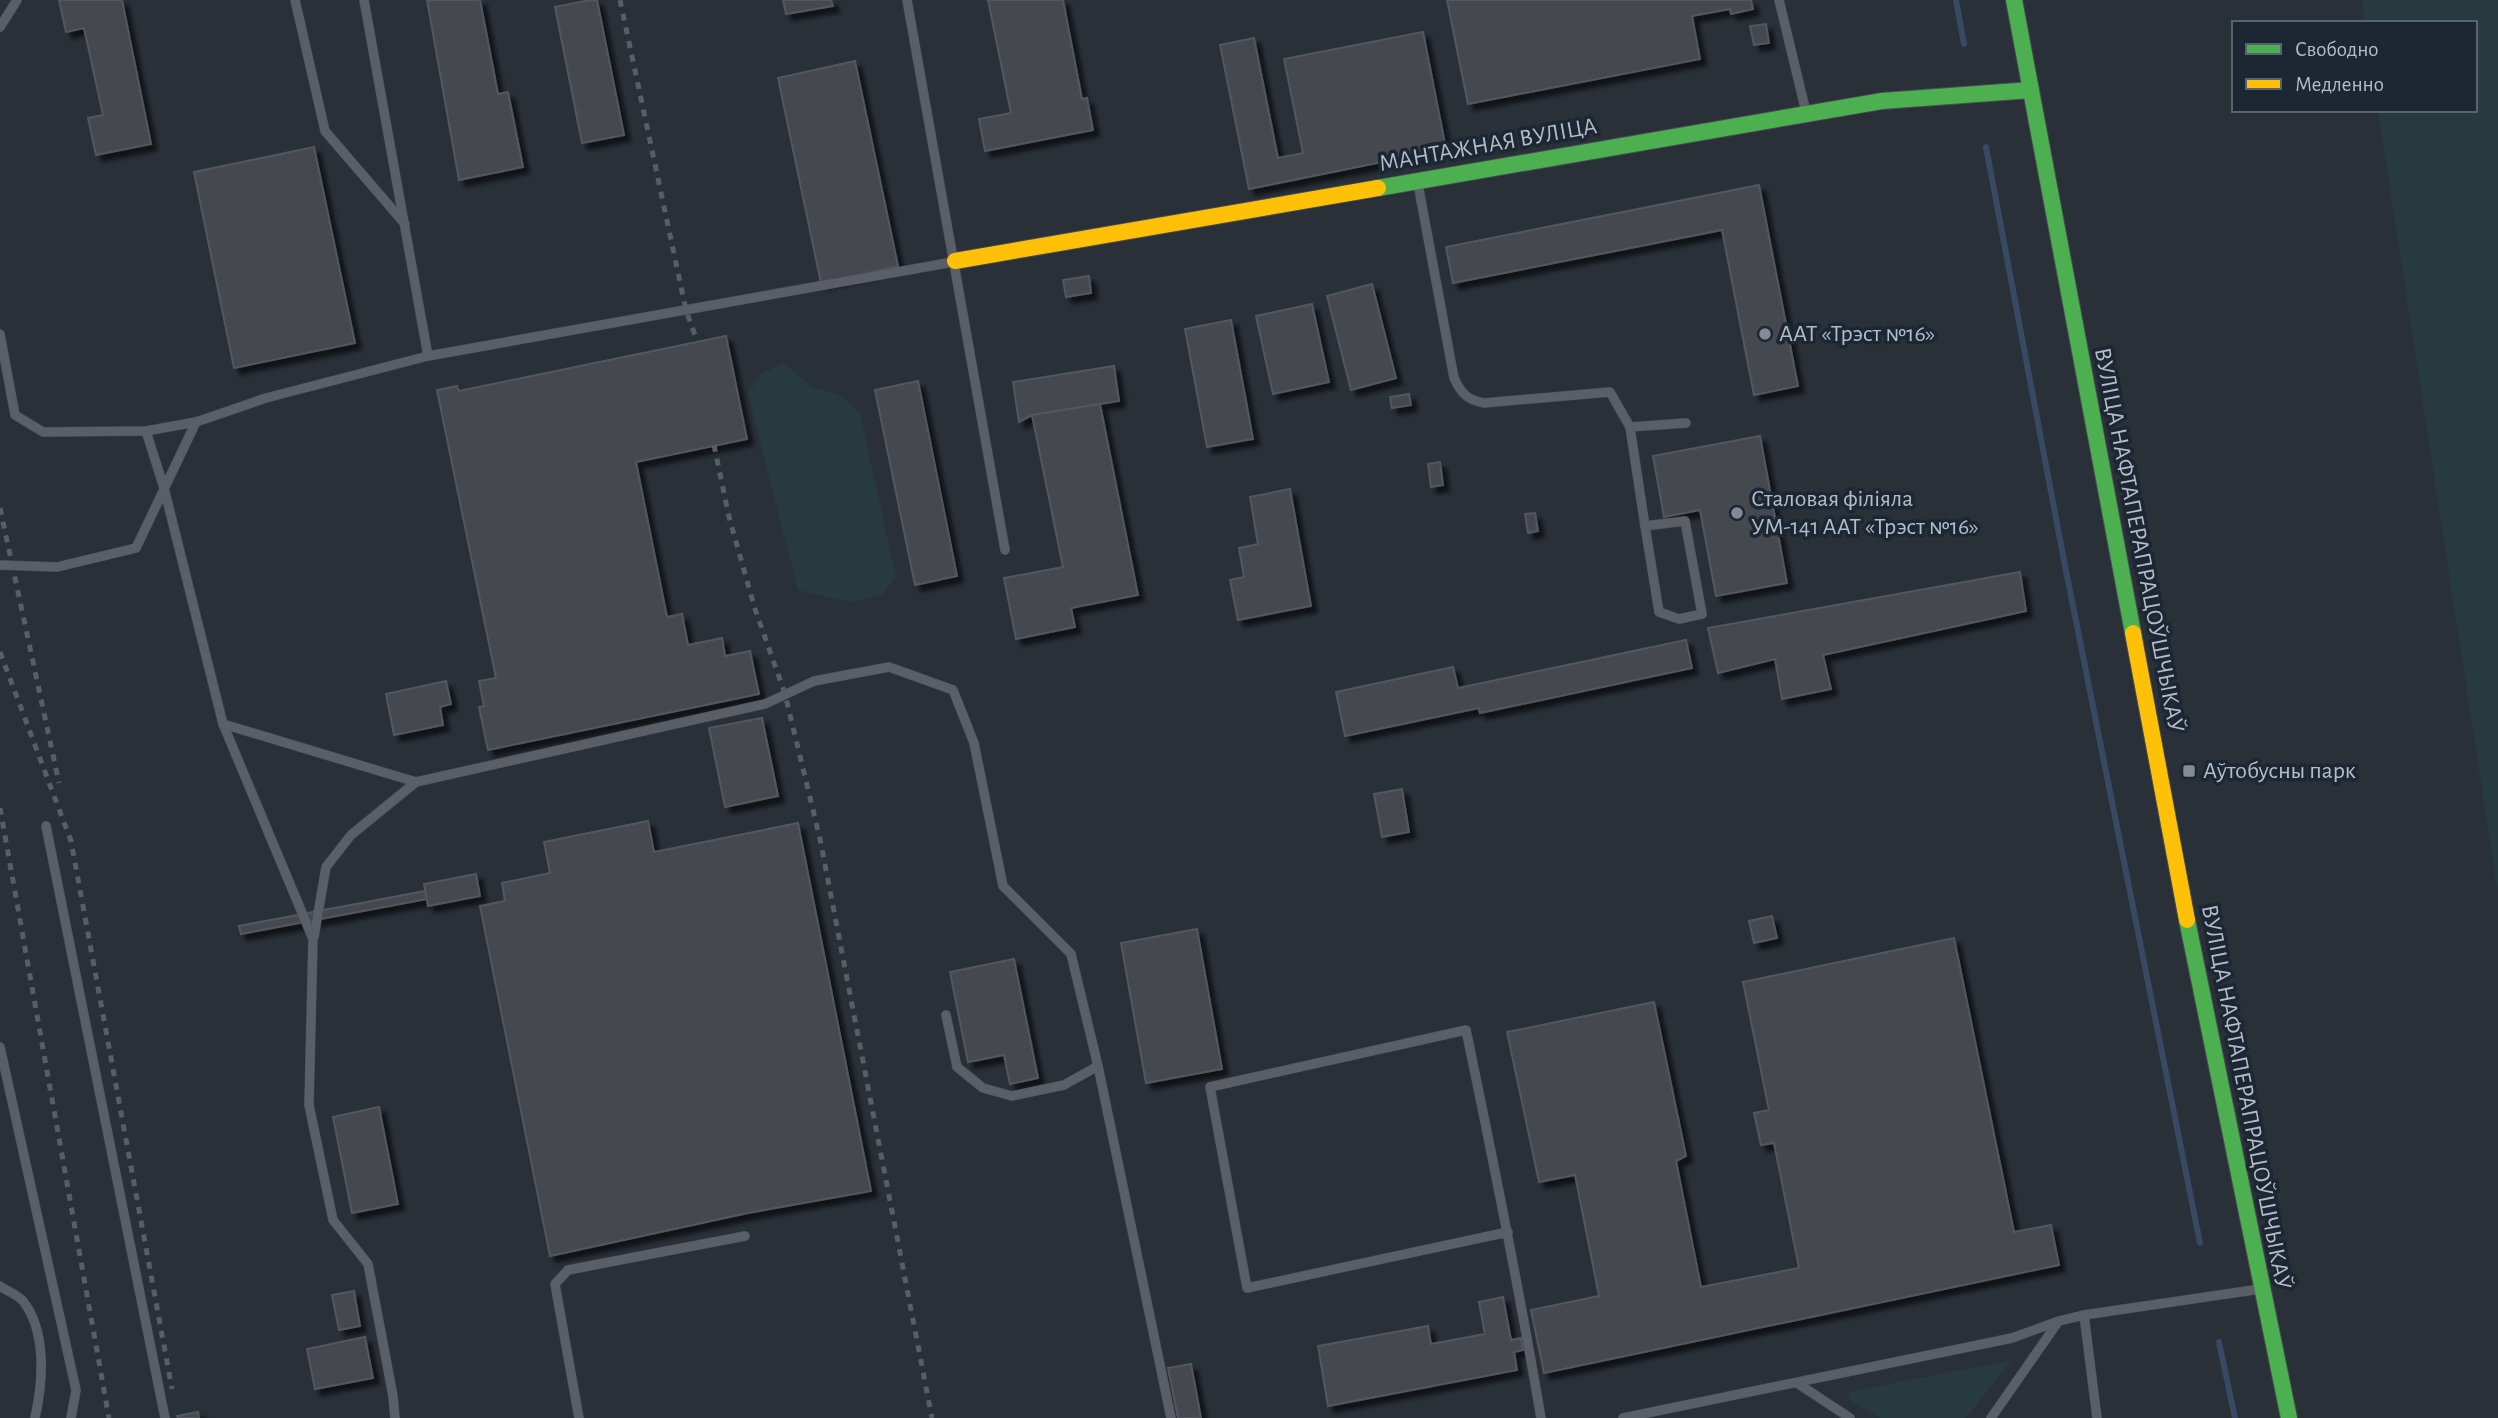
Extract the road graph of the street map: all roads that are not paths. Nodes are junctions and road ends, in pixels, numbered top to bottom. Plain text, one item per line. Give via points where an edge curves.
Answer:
1 (18, 0) edge
2 (295, 0) edge
3 (364, 0) edge
4 (907, 0) edge
5 (1779, 0) edge
6 (2014, 0) edge
7 (0, 27) edge
8 (2031, 90) junction
9 (1806, 113) junction
10 (1417, 181) junction
11 (406, 226) junction
12 (955, 261) junction
13 (0, 334) edge
14 (428, 356) junction
15 (196, 422) junction
16 (1686, 423) dead end
17 (1630, 427) junction
18 (146, 431) junction
19 (164, 488) junction
20 (1645, 526) junction
21 (1005, 550) dead end
22 (0, 565) edge
23 (223, 724) junction
24 (416, 782) junction
25 (46, 826) dead end
26 (313, 939) junction
27 (946, 1014) dead end
28 (0, 1047) edge
29 (1098, 1066) junction
30 (1508, 1232) junction
31 (745, 1236) dead end
32 (0, 1286) edge
33 (2262, 1289) junction
34 (2084, 1315) junction
35 (2059, 1321) junction
36 (1797, 1383) junction
37 (35, 1418) edge
38 (71, 1418) edge
39 (165, 1418) edge
40 (395, 1418) edge
41 (579, 1418) edge
42 (1171, 1418) edge
43 (1541, 1418) edge
44 (1623, 1418) edge
45 (1850, 1418) edge
46 (1991, 1418) edge
47 (2097, 1418) edge
48 (2289, 1418) edge

1 - 7 lane
2 - 11 lane via 325,131
3 - 11 lane
4 - 12 lane
5 - 9 lane
6 - 8 main road, ВУЛІЦА НАФТАПЕРАПРАЦОЎШЧЫКАЎ
8 - 9 main road, МАНТАЖНАЯ ВУЛІЦА via 1882,101
8 - 33 main road, ВУЛІЦА НАФТАПЕРАПРАЦОЎШЧЫКАЎ via 2190,937
9 - 10 main road, МАНТАЖНАЯ ВУЛІЦА
10 - 12 main road, МАНТАЖНАЯ ВУЛІЦА
10 - 17 lane via 1454,378 1461,393 1483,403 1610,392
11 - 14 lane
12 - 14 lane
12 - 21 lane
13 - 18 lane via 15,415 43,432
14 - 15 lane via 266,398
15 - 18 lane
15 - 19 lane
16 - 17 lane
17 - 20 lane
18 - 19 lane
19 - 22 lane via 136,548 57,567
19 - 23 lane
20 - 20 lane via 1659,612 1679,619 1702,614 1685,521
23 - 24 lane
23 - 26 lane
24 - 26 lane via 351,835 326,867
24 - 29 lane via 765,704 814,681 889,667 953,690 974,743 1003,886 1071,954
25 - 39 lane
26 - 40 lane via 309,1105 333,1220 368,1264
27 - 29 lane via 957,1067 982,1088 1012,1096 1064,1085
28 - 38 lane via 76,1390
29 - 42 lane
30 - 30 lane via 1466,1030 1210,1087 1247,1288
30 - 43 lane
31 - 41 lane via 568,1270 555,1284
32 - 37 lane via 22,1300 38,1329 41,1391
33 - 34 lane
33 - 48 main road, ВУЛІЦА НАФТАПЕРАПРАЦОЎШЧЫКАЎ
34 - 35 lane
34 - 47 lane
35 - 36 lane via 2012,1338
35 - 46 lane
36 - 44 lane
36 - 45 lane

